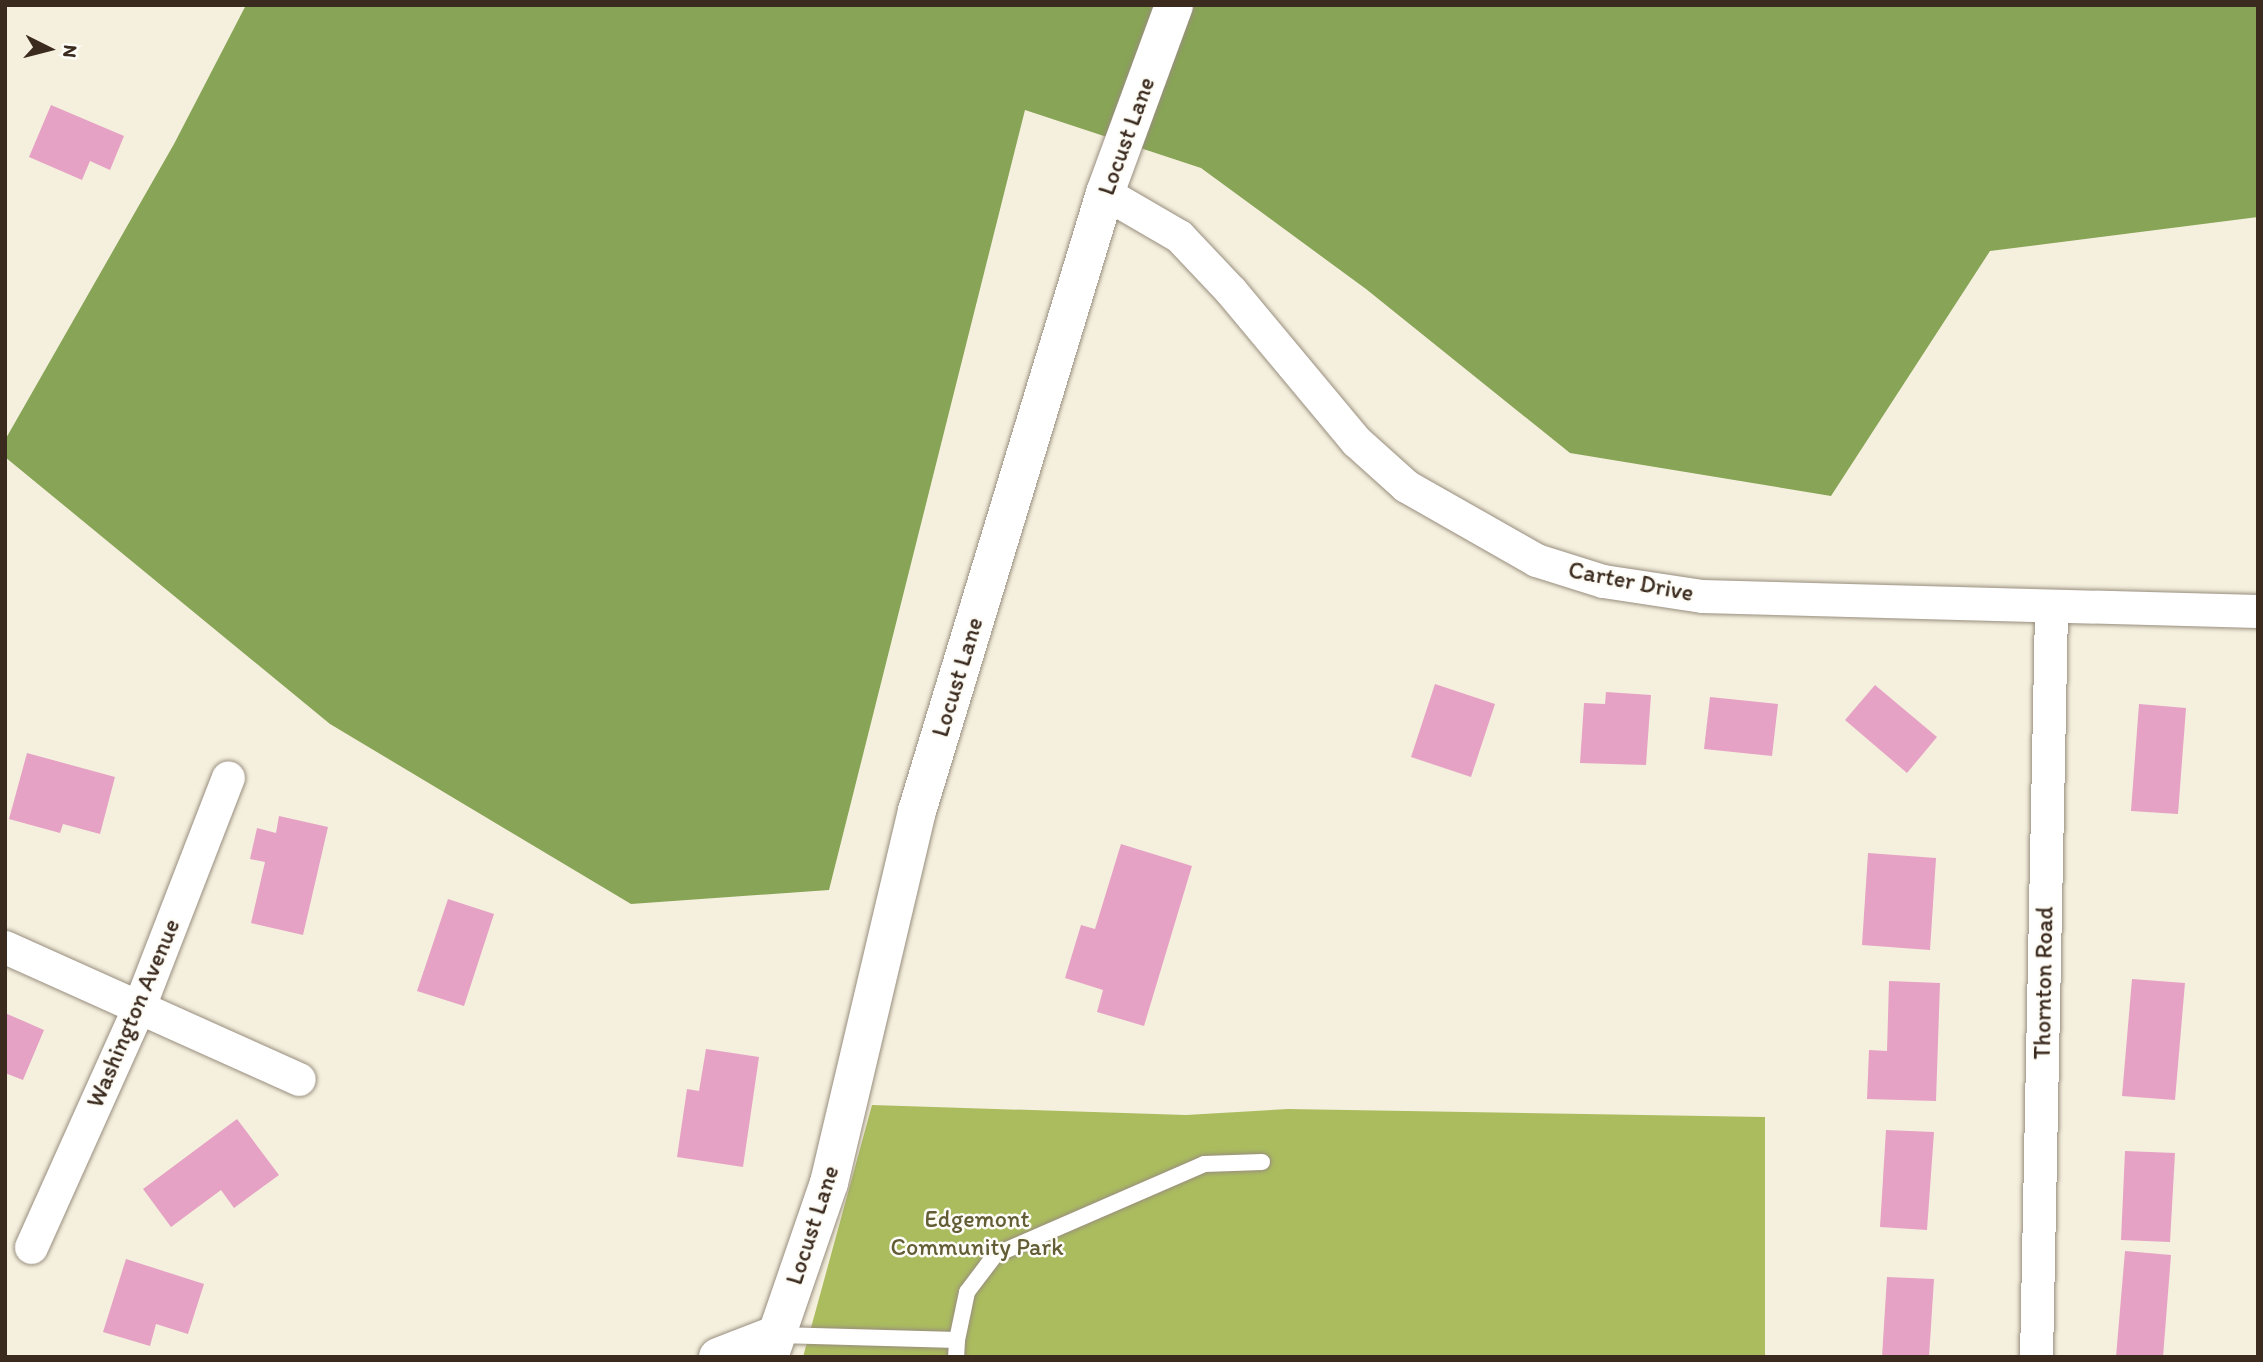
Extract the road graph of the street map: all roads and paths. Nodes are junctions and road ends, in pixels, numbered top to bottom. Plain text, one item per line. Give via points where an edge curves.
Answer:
1 (1174, 5) edge
2 (1105, 193) junction
3 (2051, 608) junction
4 (2258, 611) edge
5 (228, 777) dead end
6 (5, 947) edge
7 (140, 1004) junction
8 (299, 1079) dead end
9 (1262, 1162) dead end
10 (31, 1247) dead end
11 (957, 1340) junction
12 (772, 1346) edge
13 (718, 1357) edge
14 (956, 1357) edge
15 (2036, 1357) edge

1 - 2 street, Locust Lane
2 - 3 street, Carter Drive via 1179,236 1231,290 1356,441 1406,486 1536,561 1603,581 1702,596
2 - 12 street, Locust Lane via 917,811 829,1183
3 - 4 street, Carter Drive
3 - 15 street, Thornton Road
5 - 7 street, Washington Avenue
6 - 7 street
7 - 8 street
7 - 10 street, Washington Avenue
9 - 11 lane via 1204,1164 995,1255 967,1293
11 - 12 lane
11 - 14 lane
12 - 13 street

